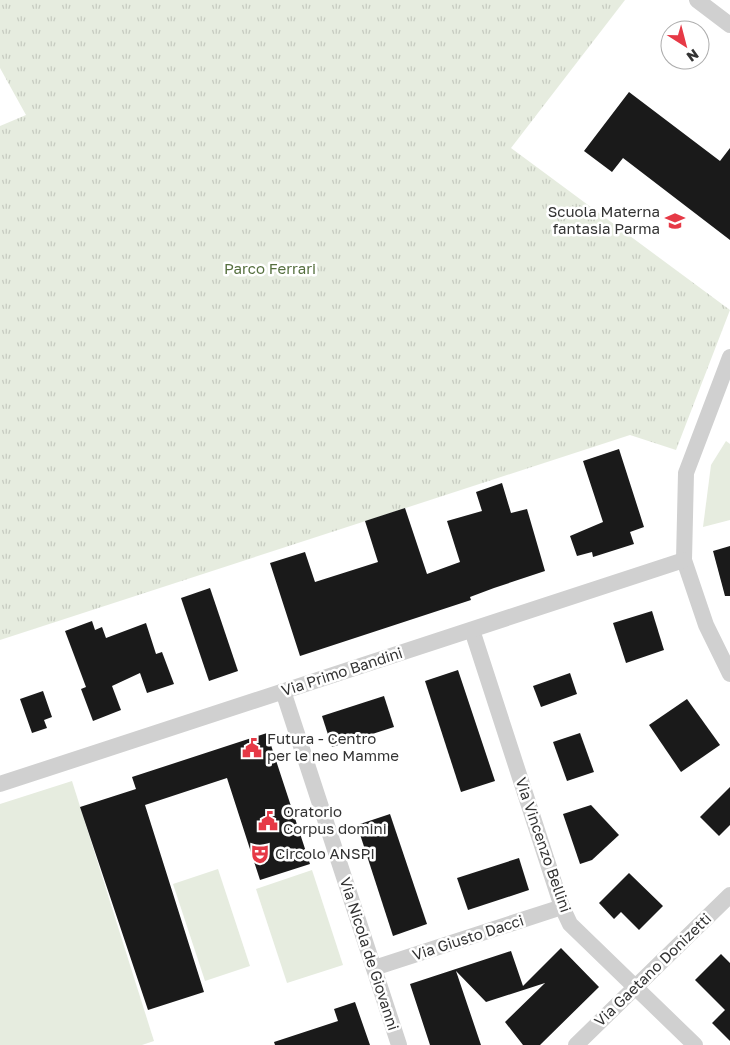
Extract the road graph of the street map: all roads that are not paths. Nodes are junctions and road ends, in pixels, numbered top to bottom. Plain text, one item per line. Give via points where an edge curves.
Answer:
1 (697, 0) edge
2 (730, 25) edge
3 (730, 357) edge
4 (684, 560) junction
5 (472, 630) junction
6 (730, 674) edge
7 (283, 691) junction
8 (0, 784) edge
9 (730, 895) edge
10 (562, 907) junction
11 (374, 968) junction
12 (636, 986) junction
13 (399, 1045) edge
14 (576, 1045) edge
15 (695, 1045) edge

1 - 2 street
3 - 4 street via 686,473
4 - 5 street, Via Primo Bandini
4 - 6 street via 706,625
5 - 7 street, Via Primo Bandini
5 - 10 street, Via Vincenzo Bellini
7 - 8 street, Via Primo Bandini
7 - 11 street, Via Nicola de Giovanni
9 - 12 street, Via Gaetano Donizetti
10 - 11 street, Via Giusto Dacci
10 - 12 street, Via Vincenzo Bellini via 570,924
11 - 13 street, Via Nicola de Giovanni
12 - 14 street, Via Gaetano Donizetti
12 - 15 street, Via Vincenzo Bellini

